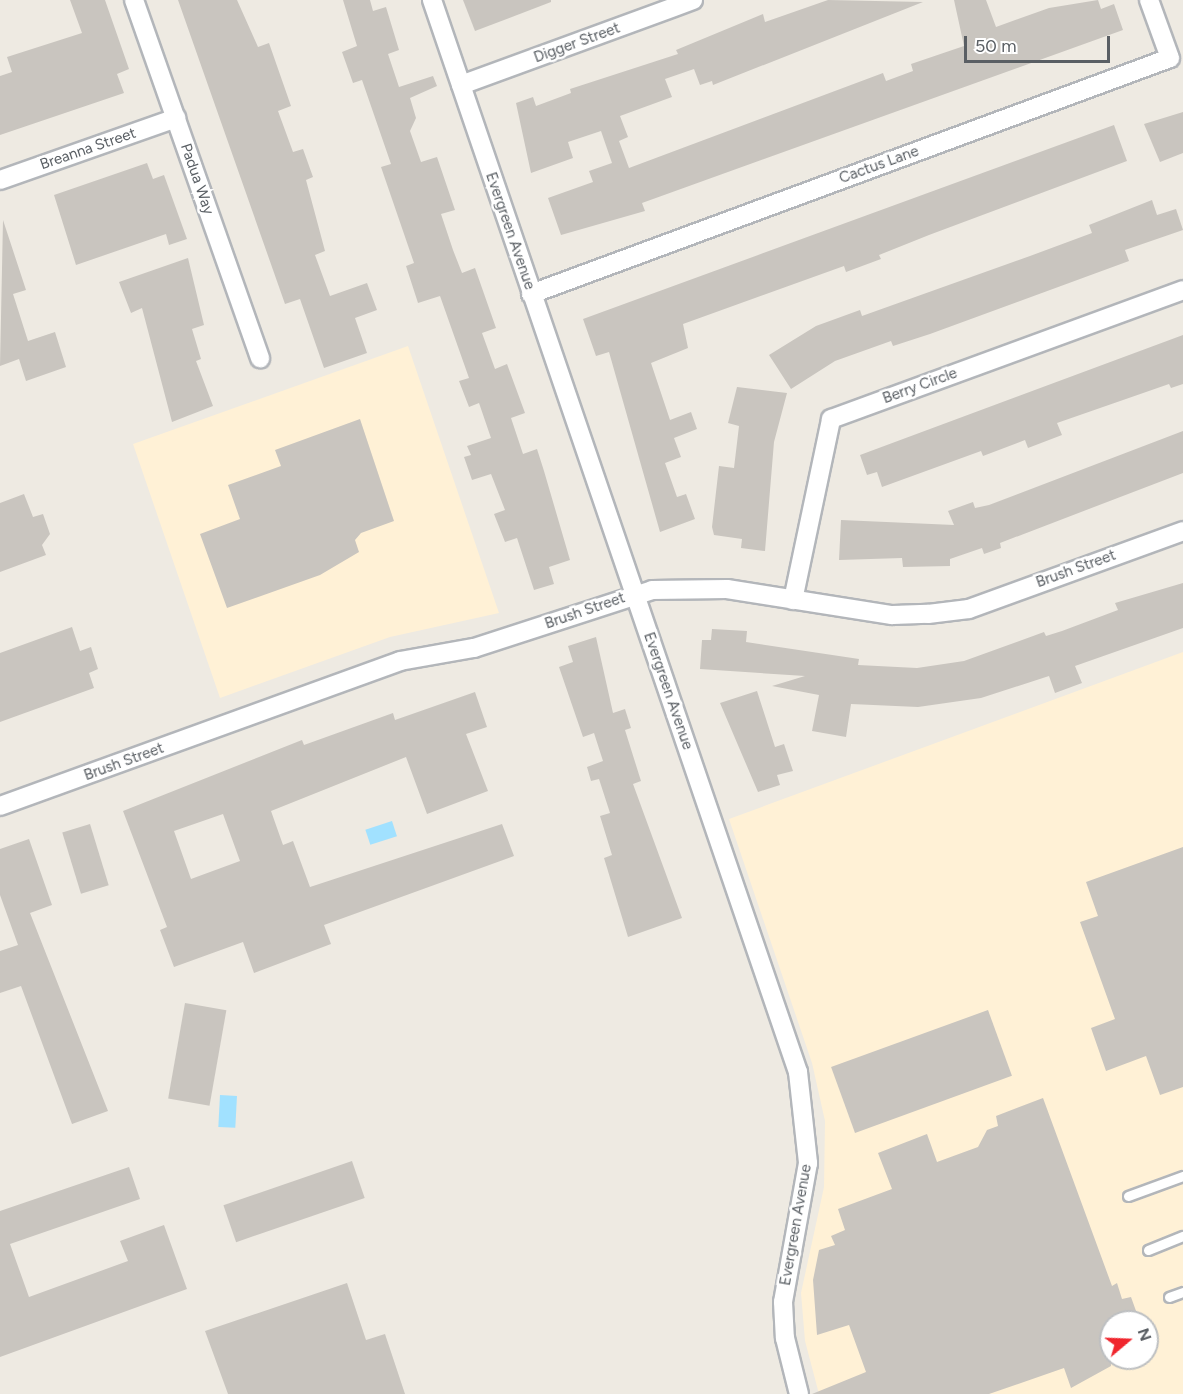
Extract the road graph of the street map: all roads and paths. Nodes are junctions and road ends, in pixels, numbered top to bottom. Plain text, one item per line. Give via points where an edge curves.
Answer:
1 (134, 0) edge
2 (432, 0) edge
3 (693, 0) edge
4 (1149, 0) edge
5 (461, 85) junction
6 (176, 118) junction
7 (0, 180) edge
8 (1183, 290) edge
9 (531, 294) junction
10 (260, 358) dead end
11 (1183, 531) edge
12 (635, 594) junction
13 (793, 600) junction
14 (0, 806) edge
15 (1183, 1176) edge
16 (1128, 1196) dead end
17 (1183, 1236) edge
18 (1148, 1250) dead end
19 (1183, 1292) edge
20 (1169, 1297) dead end
21 (799, 1394) edge

1 - 6 street, Padua Way
2 - 5 street, Evergreen Avenue
3 - 5 street, Digger Street
4 - 9 street, Cactus Lane via 1170,58
5 - 9 street, Evergreen Avenue
6 - 7 street, Breanna Street
6 - 10 street, Padua Way
8 - 13 street, Berry Circle via 831,419
9 - 12 street, Evergreen Avenue
11 - 13 street, Brush Street via 969,609 892,615
12 - 13 street, Brush Street via 687,586
12 - 14 street, Brush Street via 474,648 400,662
12 - 21 street, Evergreen Avenue via 804,1096 808,1163 783,1302 785,1338
15 - 16 lane
17 - 18 lane
19 - 20 lane

